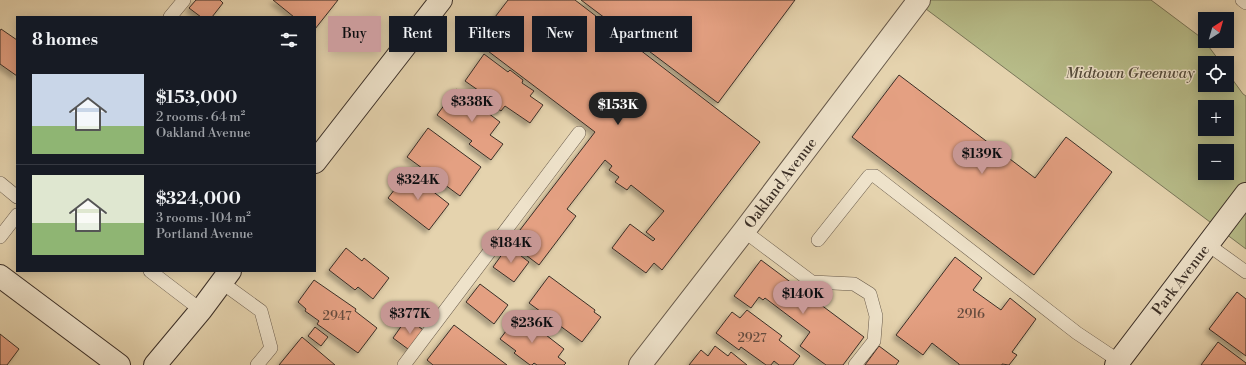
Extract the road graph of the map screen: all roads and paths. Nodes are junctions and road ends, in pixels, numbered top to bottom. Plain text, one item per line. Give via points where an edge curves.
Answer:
1 (184, 0) edge
2 (441, 0) edge
3 (919, 0) edge
4 (1242, 0) edge
5 (1246, 3) edge
6 (171, 16) edge
7 (580, 133) dead end
8 (316, 161) edge
9 (0, 183) edge
10 (1246, 194) edge
11 (16, 196) edge
12 (16, 216) edge
13 (744, 231) junction
14 (0, 237) edge
15 (818, 240) dead end
16 (1208, 244) junction
17 (151, 272) edge
18 (1246, 272) edge
19 (0, 276) edge
20 (226, 277) edge
21 (201, 310) junction
22 (1117, 363) edge
23 (119, 365) edge
24 (155, 365) edge
25 (257, 365) edge
26 (404, 365) edge
27 (640, 365) edge
28 (855, 365) edge

1 - 6 lane
2 - 8 street
3 - 13 street, Oakland Avenue
4 - 5 lane
7 - 26 lane
9 - 11 lane
10 - 16 street, Park Avenue
12 - 14 lane
13 - 27 street, Oakland Avenue
13 - 28 lane via 812,282 854,284 870,294 876,316 874,341
15 - 22 lane via 869,176 875,176
16 - 18 lane
16 - 22 street, Park Avenue
17 - 21 lane
19 - 23 street
20 - 21 street
20 - 25 lane via 261,311 270,348
21 - 24 street

